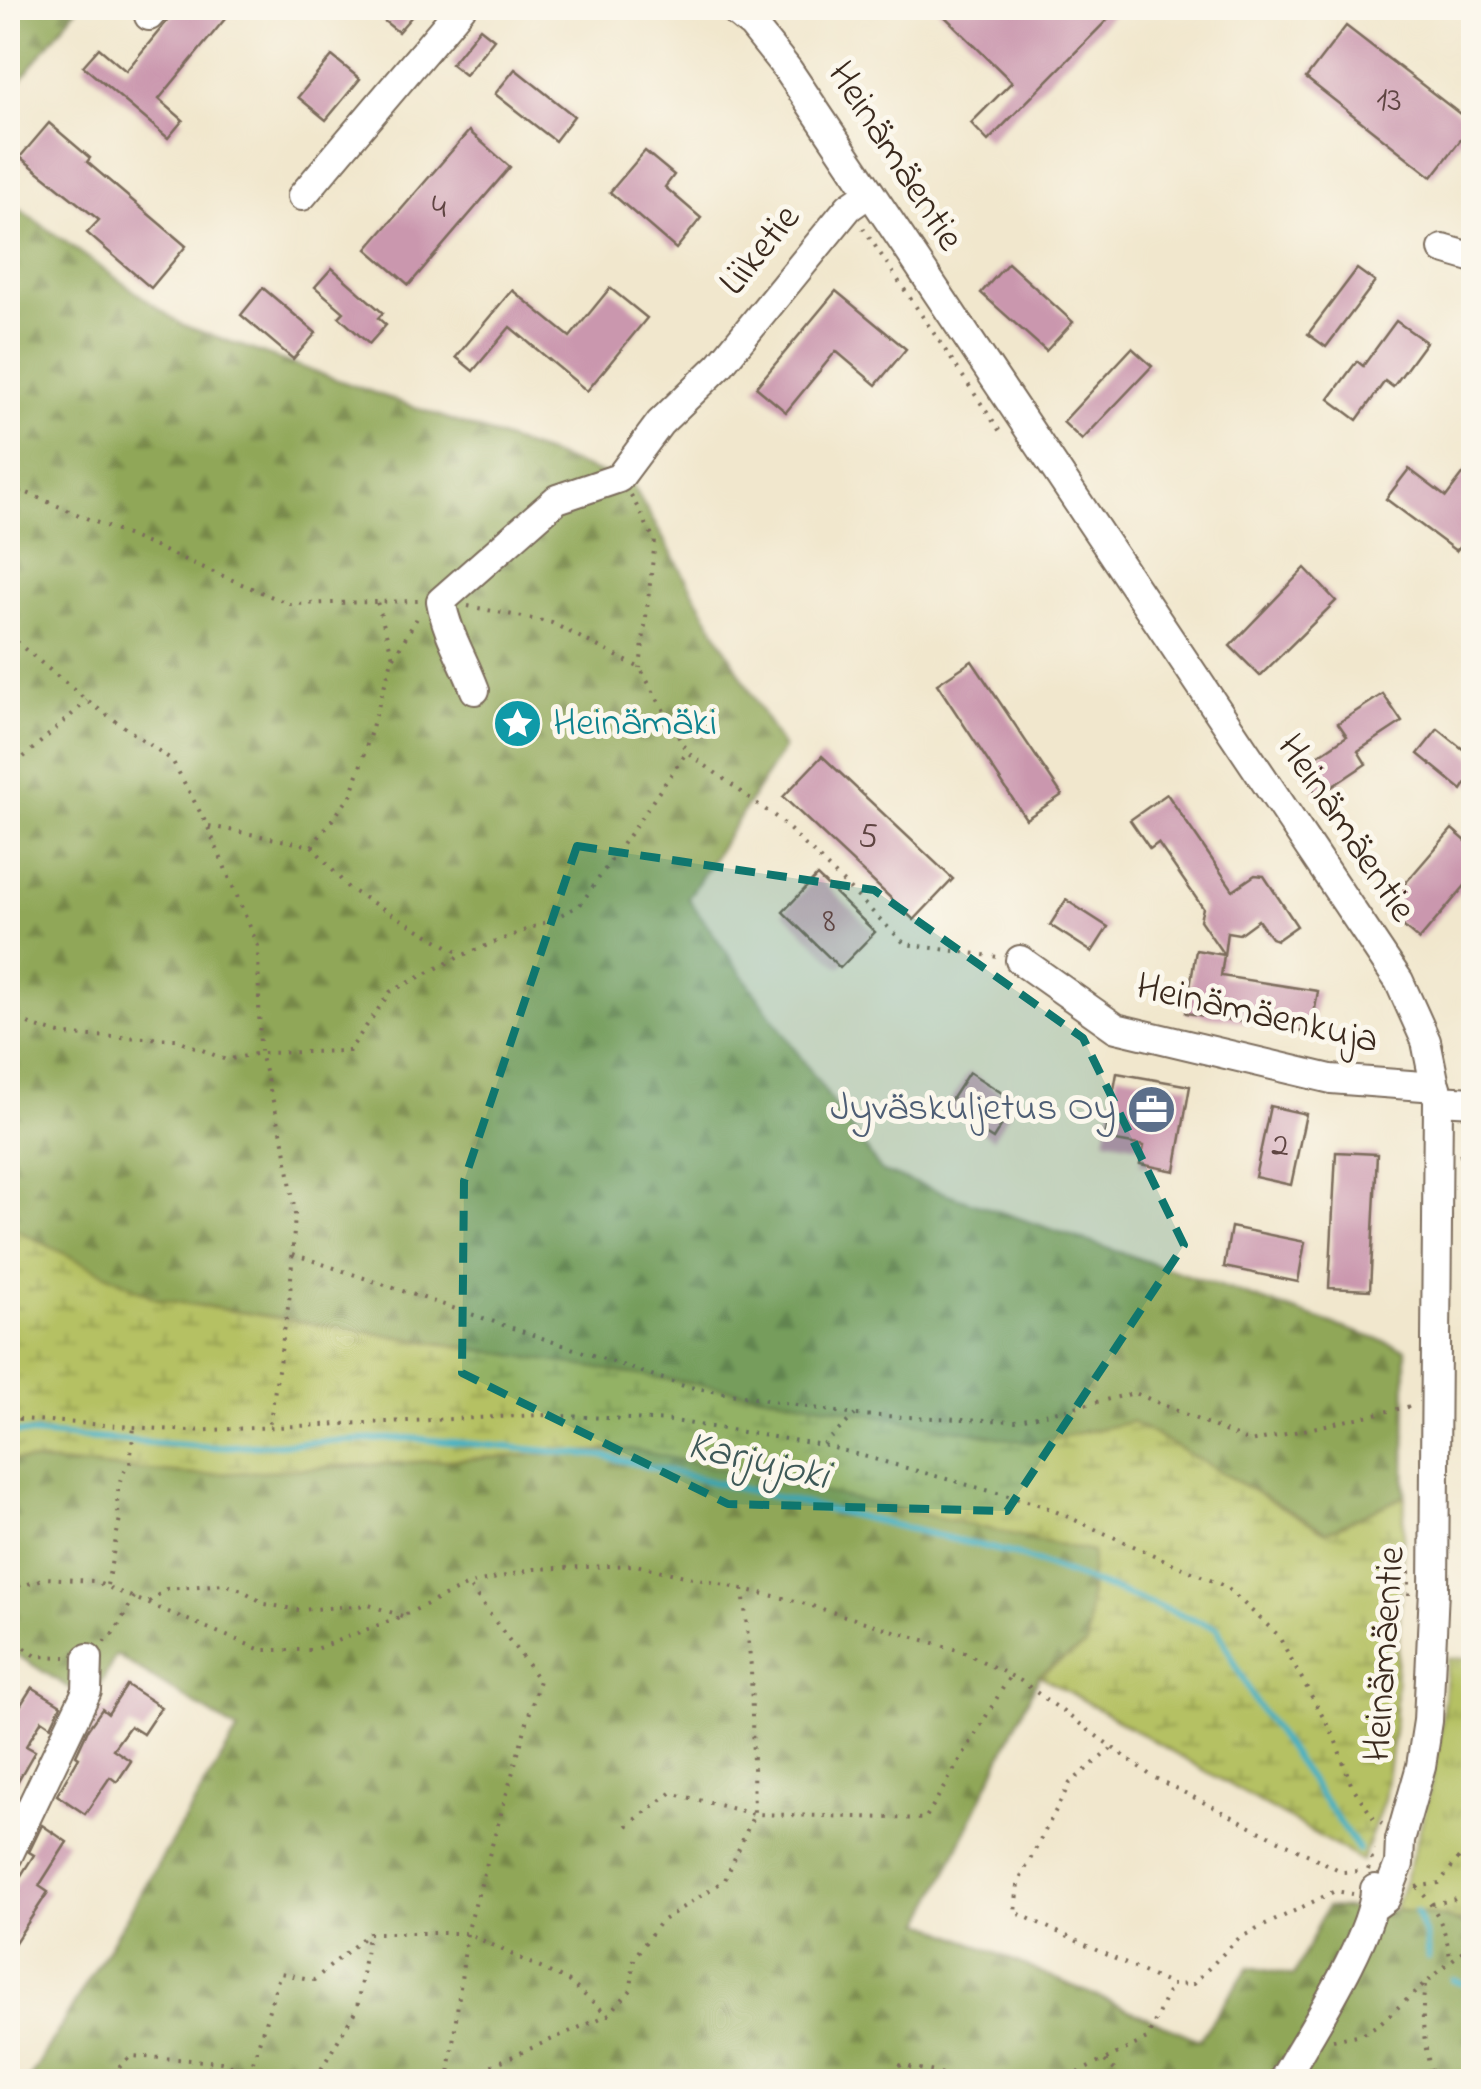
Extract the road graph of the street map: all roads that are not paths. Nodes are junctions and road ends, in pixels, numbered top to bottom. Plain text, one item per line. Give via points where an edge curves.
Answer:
1 (460, 8) edge
2 (723, 14) edge
3 (302, 196) dead end
4 (859, 200) junction
5 (1442, 249) dead end
6 (1474, 258) edge
7 (475, 690) dead end
8 (1020, 960) road end
9 (1437, 1094) junction
10 (1474, 1102) edge
11 (88, 1658) road end
12 (8, 1856) edge
13 (1282, 2082) edge

1 - 3 street
2 - 4 street, Heinämäentie via 752,25 788,70
4 - 7 street, Liiketie via 619,478 557,500 441,600 446,630
4 - 9 street, Heinämäentie via 1399,981 1426,1041
5 - 6 street
8 - 9 street, Heinämäenkuja via 1116,1028 1331,1080
9 - 10 street, Heinämäenkuja
9 - 13 street, Heinämäentie via 1432,1668 1421,1766 1389,1840 1390,1878 1374,1887 1375,1906 1356,1948
11 - 12 street via 87,1691

